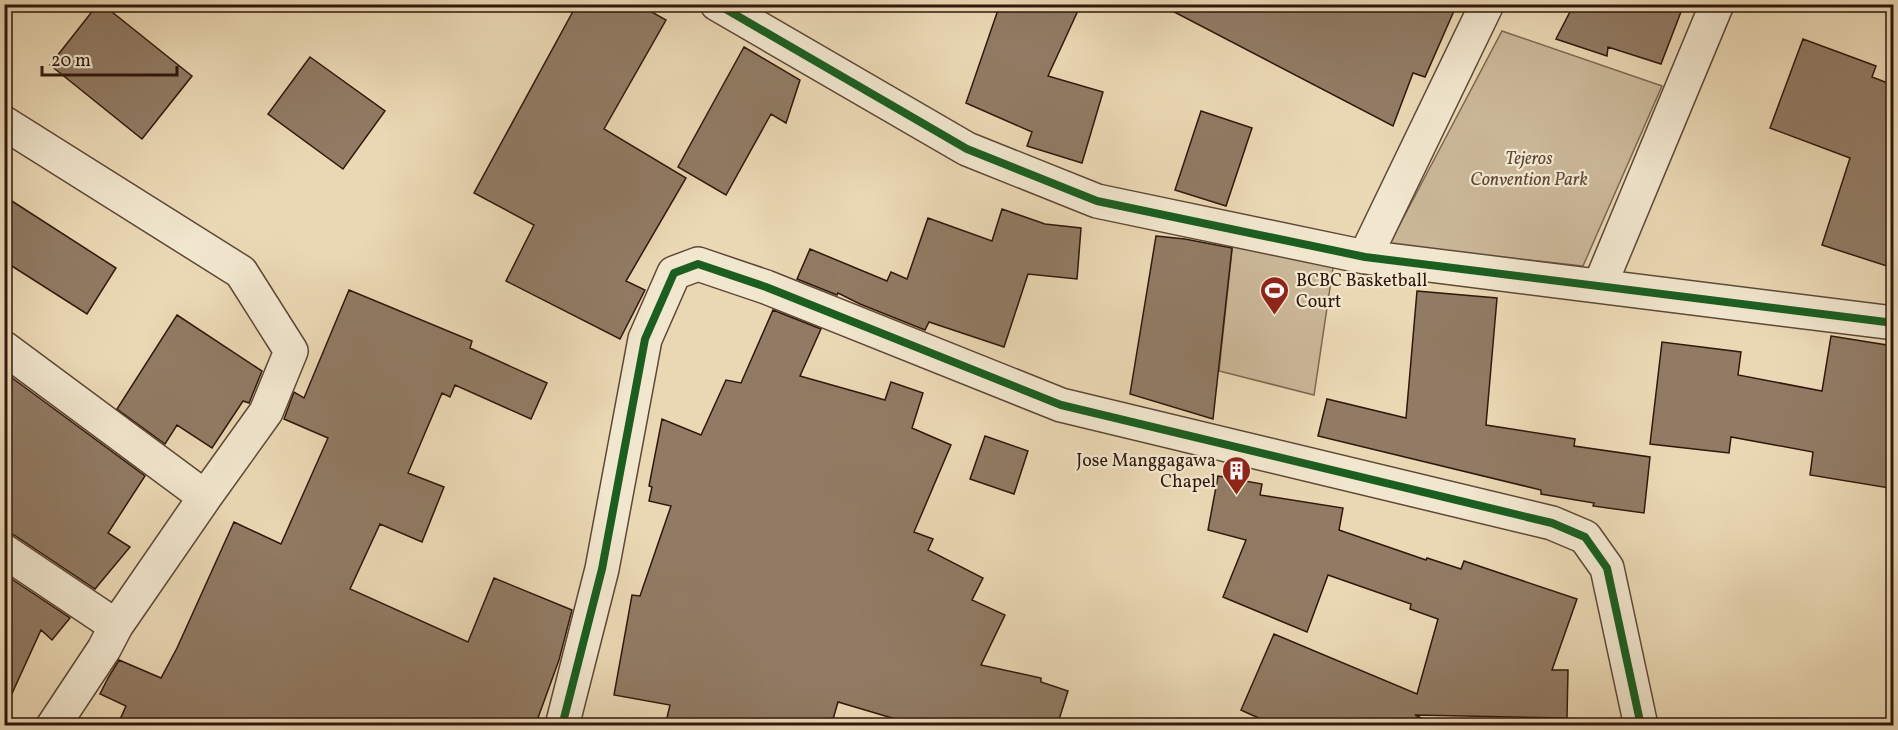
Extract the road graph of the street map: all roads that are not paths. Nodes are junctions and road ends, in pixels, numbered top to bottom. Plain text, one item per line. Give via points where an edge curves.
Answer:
1 (717, 4) edge
2 (1487, 4) edge
3 (1717, 4) edge
4 (4, 123) edge
5 (1365, 256) junction
6 (1600, 285) junction
7 (1893, 322) edge
8 (4, 348) edge
9 (204, 496) junction
10 (4, 551) edge
11 (116, 626) junction
12 (53, 726) edge
13 (562, 726) edge
14 (1641, 726) edge

1 - 5 street via 967,149 1086,197
2 - 5 street
3 - 6 street
4 - 9 street via 241,272 291,351 266,412
5 - 6 street
6 - 7 street
8 - 9 street
9 - 11 street
10 - 11 street
11 - 12 street
13 - 14 street via 602,569 645,339 674,273 698,264 766,287 1061,405 1552,523 1585,537 1607,567

